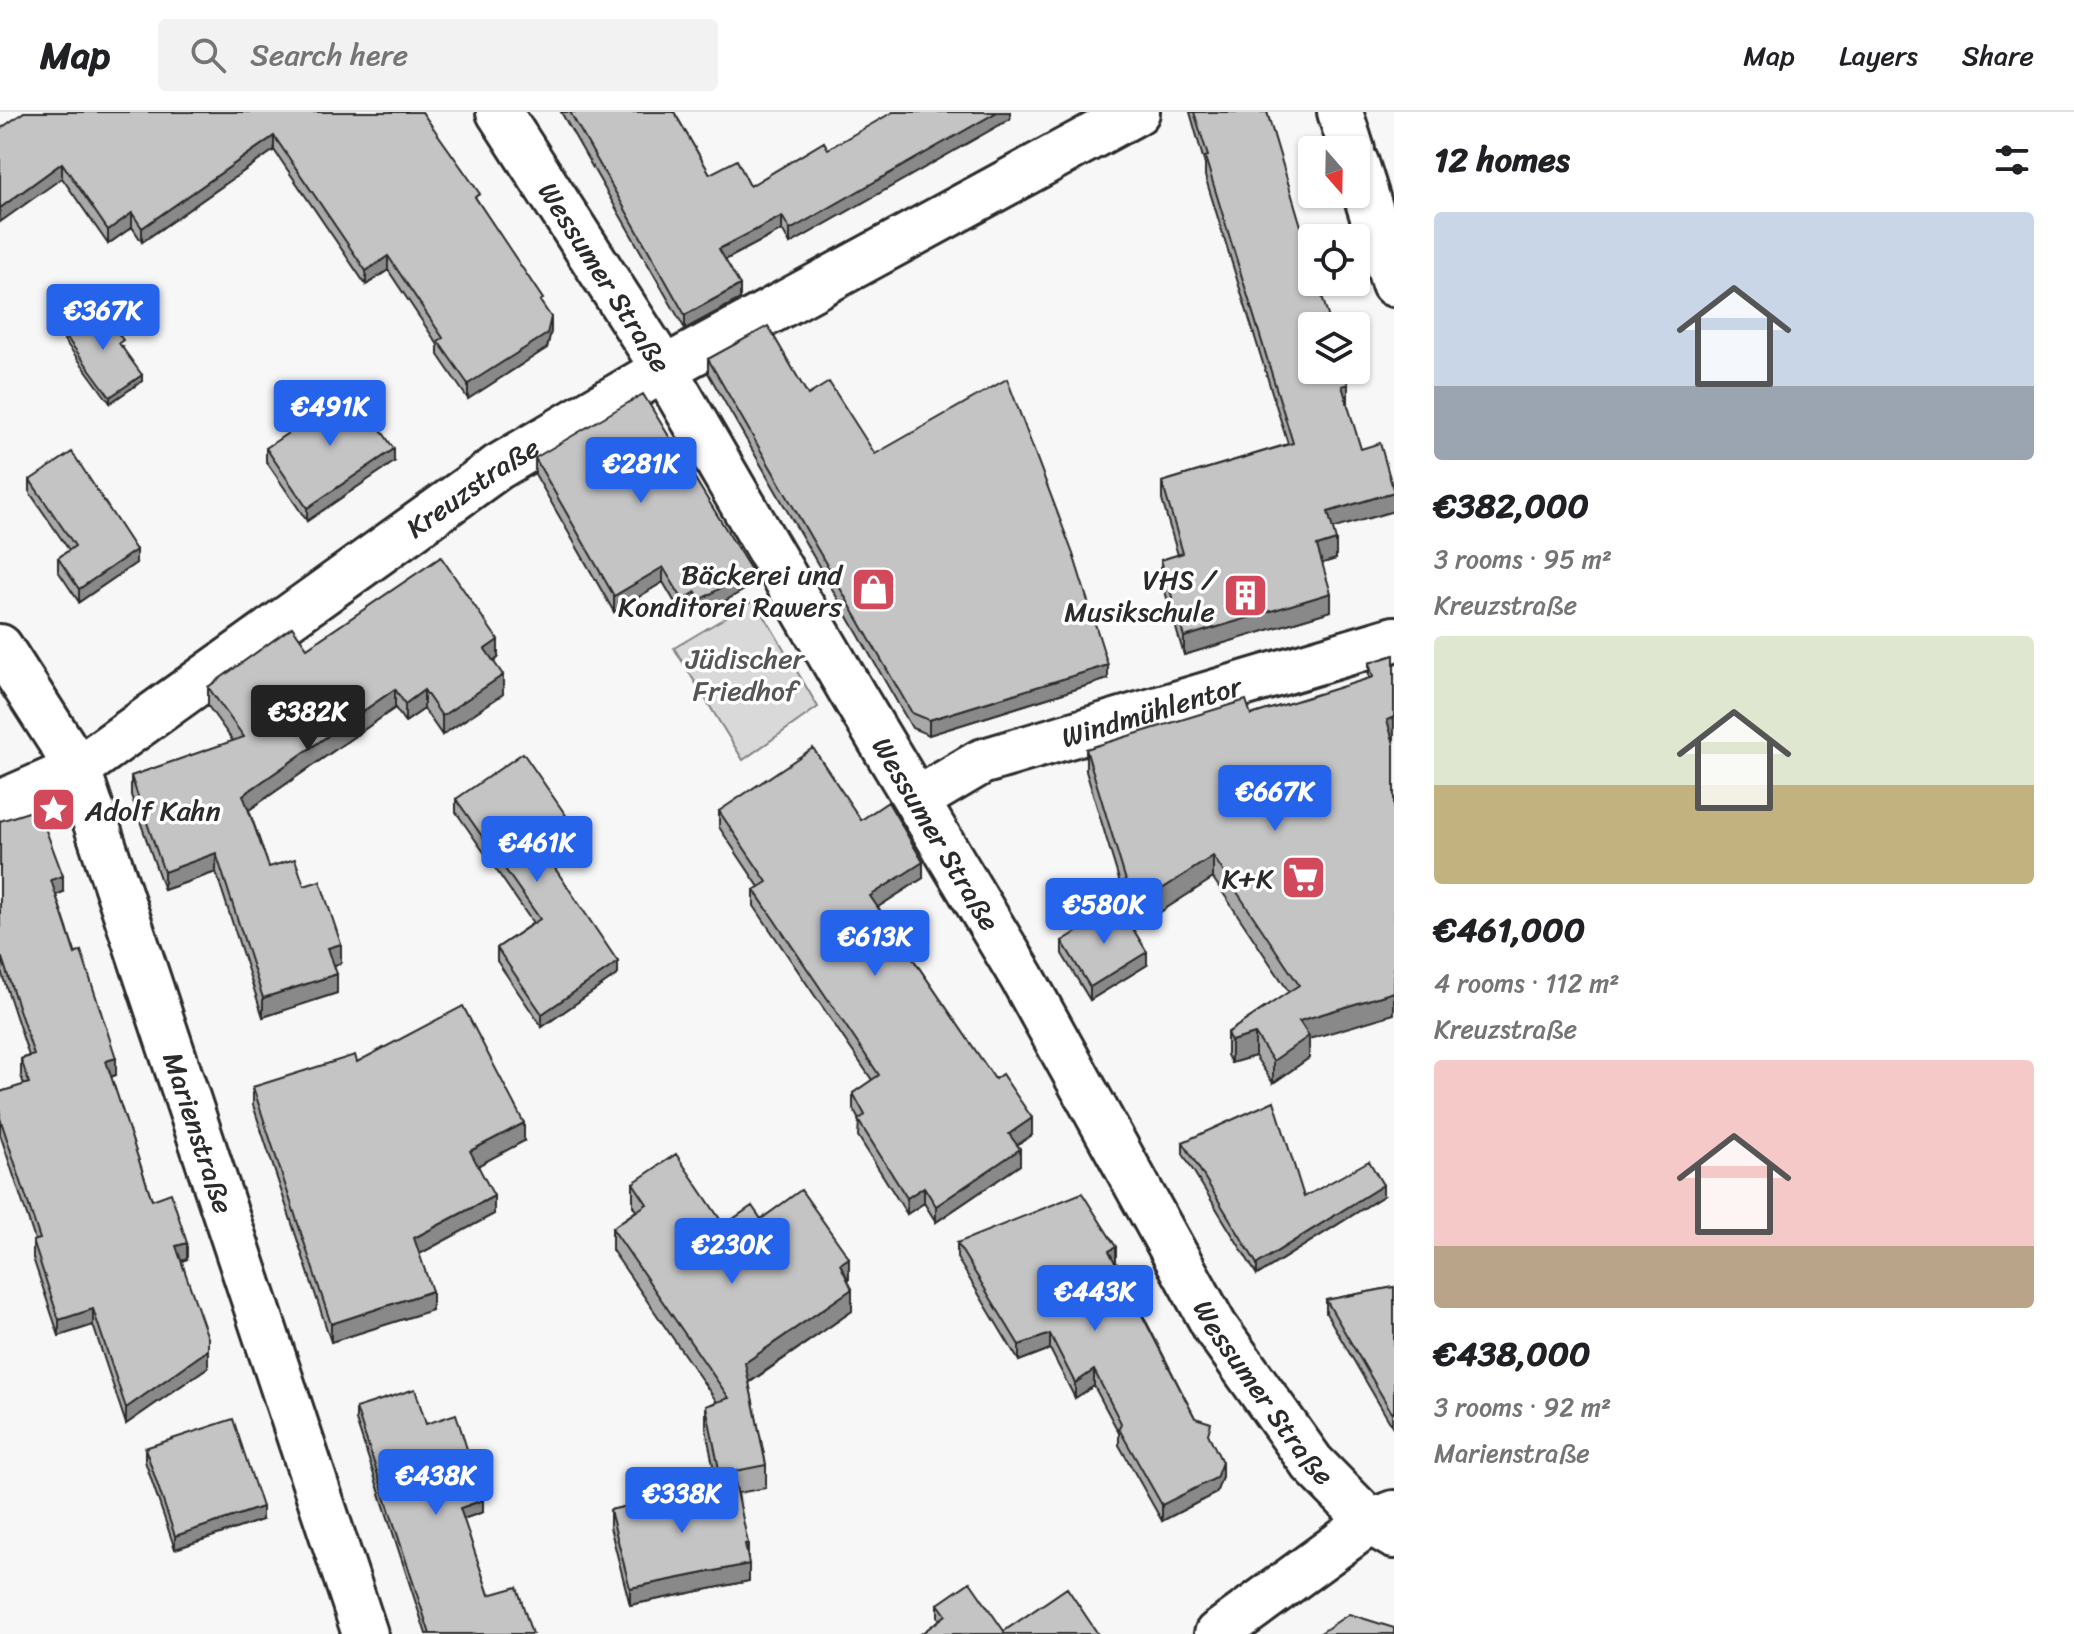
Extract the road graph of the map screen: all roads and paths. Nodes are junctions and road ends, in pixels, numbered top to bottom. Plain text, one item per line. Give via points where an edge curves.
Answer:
1 (499, 112) edge
2 (1137, 112) edge
3 (1340, 112) edge
4 (1348, 136) edge
5 (1370, 208) edge
6 (1394, 284) edge
7 (664, 369) junction
8 (1394, 639) edge
9 (0, 647) edge
10 (78, 769) junction
11 (917, 800) junction
12 (0, 803) edge
13 (1386, 1524) edge
14 (365, 1634) edge
15 (1217, 1634) edge

1 - 7 street, Wessumer Straße
2 - 7 street, Kreuzstraße
3 - 4 street
5 - 6 street
7 - 10 street, Kreuzstraße via 498,467
7 - 11 street, Wessumer Straße
8 - 11 street, Windmühlentor via 981,762
9 - 10 street, Marienstraße
10 - 12 street, Kreuzstraße
10 - 14 street, Marienstraße
11 - 13 street, Wessumer Straße via 1022,977 1215,1327 1287,1432
13 - 15 street

